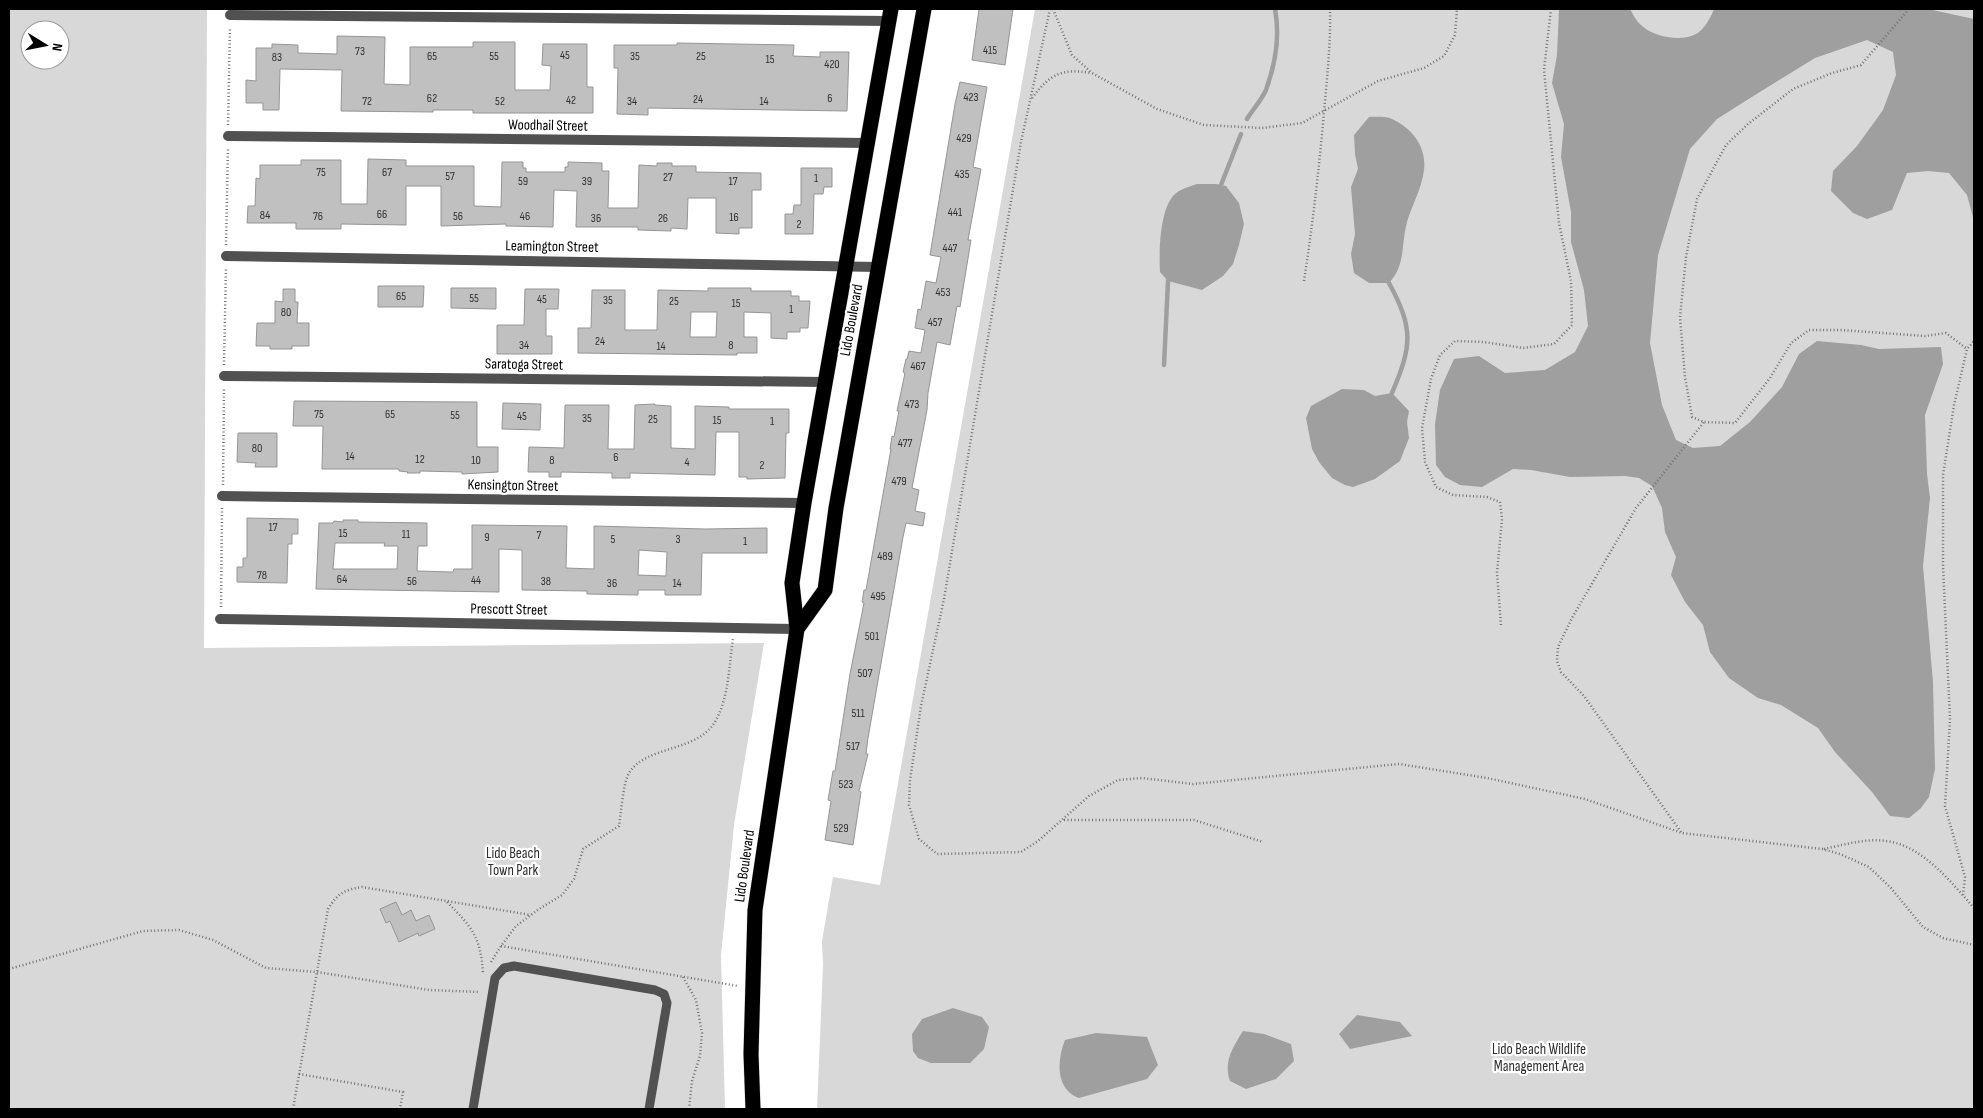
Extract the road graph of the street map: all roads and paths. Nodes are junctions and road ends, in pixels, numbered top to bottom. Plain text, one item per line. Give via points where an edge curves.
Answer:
1 (924, 9) edge
2 (1051, 9) edge
3 (1330, 9) edge
4 (1457, 9) edge
5 (1552, 9) edge
6 (1909, 9) edge
7 (230, 15) joint
8 (890, 15) edge
9 (1092, 73) junction
10 (1031, 99) junction
11 (1324, 111) junction
12 (228, 136) junction
13 (868, 143) junction
14 (226, 256) junction
15 (846, 267) junction
16 (878, 267) junction
17 (1304, 281) dead end
18 (1974, 341) edge
19 (1967, 349) junction
20 (224, 376) junction
21 (824, 382) junction
22 (1704, 422) junction
23 (222, 496) junction
24 (804, 503) junction
25 (220, 619) joint
26 (1501, 625) dead end
27 (734, 628) junction
28 (797, 629) junction
29 (1063, 820) junction
30 (1682, 833) junction
31 (1263, 842) dead end
32 (1822, 849) junction
33 (1963, 895) junction
34 (446, 901) junction
35 (1974, 908) edge
36 (531, 915) junction
37 (1974, 945) edge
38 (501, 946) junction
39 (9, 969) edge
40 (317, 972) junction
41 (682, 977) junction
42 (482, 984) dead end
43 (753, 988) junction
44 (299, 1074) junction
45 (293, 1109) edge
46 (400, 1109) edge
47 (473, 1109) edge
48 (649, 1109) edge
49 (689, 1109) edge
50 (753, 1109) edge

1 - 16 highway, Lido Boulevard
2 - 9 path via 1072,55
2 - 10 path
3 - 11 path via 1331,39
4 - 11 path via 1455,35 1444,56 1424,68 1378,82
5 - 26 path via 1544,70 1559,223 1571,281 1572,325 1554,344 1523,348 1455,341 1440,355 1431,379 1422,428 1425,462 1436,487 1453,495 1487,497 1500,502 1502,518 1497,573
6 - 22 path via 1861,65 1793,88 1748,124 1726,145 1697,199 1686,257 1680,317 1692,417
7 - 8 street
7 - 12 path
8 - 13 highway, Lido Boulevard
9 - 10 path via 1074,70 1058,73 1043,83
9 - 11 path via 1157,109 1204,125 1262,128 1302,123
10 - 29 path via 944,599 921,706 909,805 919,839 937,854 1021,852
11 - 17 path
12 - 13 street, Woodhail Street
12 - 14 path
13 - 15 highway, Lido Boulevard
14 - 15 street, Leamington Street
14 - 20 path
15 - 16 street, Leamington Street
15 - 21 highway, Lido Boulevard
16 - 28 highway, Lido Boulevard via 825,590
18 - 19 path
19 - 22 path via 1946,333 1925,336 1809,330 1790,344 1770,378 1735,423
19 - 33 path via 1942,476 1950,719 1945,806 1965,877
20 - 21 street, Saratoga Street
20 - 23 path
21 - 24 highway, Lido Boulevard
22 - 30 path via 1648,492 1608,556 1572,618 1558,647 1557,661 1561,672 1584,696
23 - 24 street, Kensington Street
23 - 25 path
24 - 28 highway, Lido Boulevard via 792,583
25 - 27 street, Prescott Street
27 - 28 street, Prescott Street
27 - 36 path via 725,694 717,719 702,737 636,765 628,776 619,826 583,849 574,879 562,895
28 - 43 highway, Lido Boulevard via 755,910
29 - 30 path via 1089,796 1118,780 1142,778 1193,784 1399,764 1487,778 1585,799
29 - 31 path via 1194,820
30 - 32 path
32 - 33 path via 1885,840 1910,847
32 - 37 path via 1869,867 1923,927 1944,938
33 - 35 path
34 - 36 path
34 - 38 path via 468,923 482,951 483,977
34 - 40 path via 362,887 347,889 335,897 328,909
36 - 38 path via 516,926
38 - 41 path
39 - 40 path via 143,931 179,930 213,940 266,968
40 - 42 path via 429,990 480,992
40 - 44 path
41 - 43 path
41 - 49 path via 696,1000 702,1033
43 - 50 highway, Lido Boulevard
44 - 45 path
44 - 46 path via 403,1092
47 - 48 lane via 495,978 504,968 514,966 664,994 667,1003

